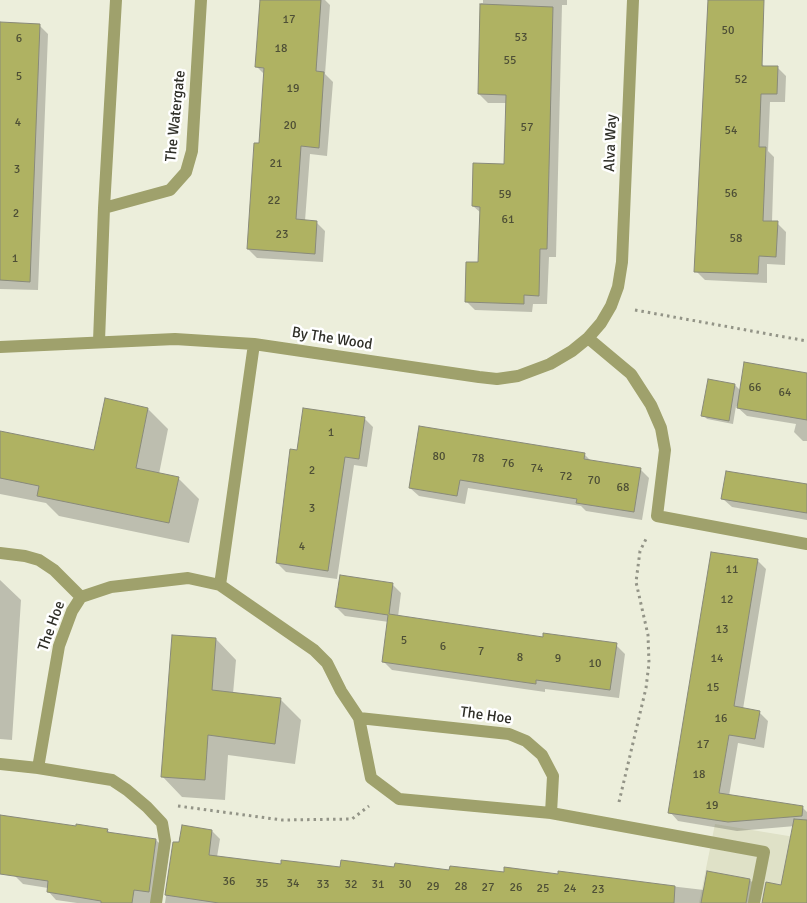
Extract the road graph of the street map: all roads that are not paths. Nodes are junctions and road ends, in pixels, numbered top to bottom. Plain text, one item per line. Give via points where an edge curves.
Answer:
1 (116, 0) edge
2 (202, 0) edge
3 (633, 0) edge
4 (104, 208) junction
5 (618, 287) joint
6 (588, 338) junction
7 (99, 341) junction
8 (254, 344) junction
9 (0, 347) edge
10 (807, 544) edge
11 (0, 553) edge
12 (220, 585) junction
13 (81, 597) junction
14 (359, 718) junction
15 (0, 764) edge
16 (38, 768) junction
17 (550, 813) junction
18 (156, 903) edge
19 (754, 903) edge

1 - 4 street
2 - 4 street, The Watergate via 192,151 186,172 170,190
3 - 5 street, Alva Way via 622,262
4 - 7 street
5 - 6 street, By The Wood via 611,306
6 - 8 street, By The Wood via 550,364 518,376 497,378
6 - 10 street via 631,374 661,428 664,450 657,516
7 - 8 street, By The Wood via 175,339
7 - 9 street, By The Wood
8 - 12 street
11 - 13 street via 39,560
12 - 13 street, The Hoe via 188,578 111,587
12 - 14 street, The Hoe via 314,650 327,663
13 - 16 street, The Hoe via 59,646
14 - 17 street, The Hoe via 372,778 399,800
14 - 17 street, The Hoe via 509,734 526,741 542,755 553,776
15 - 16 street
16 - 18 street via 112,780 162,823 165,841
17 - 19 street, The Hoe via 764,852

